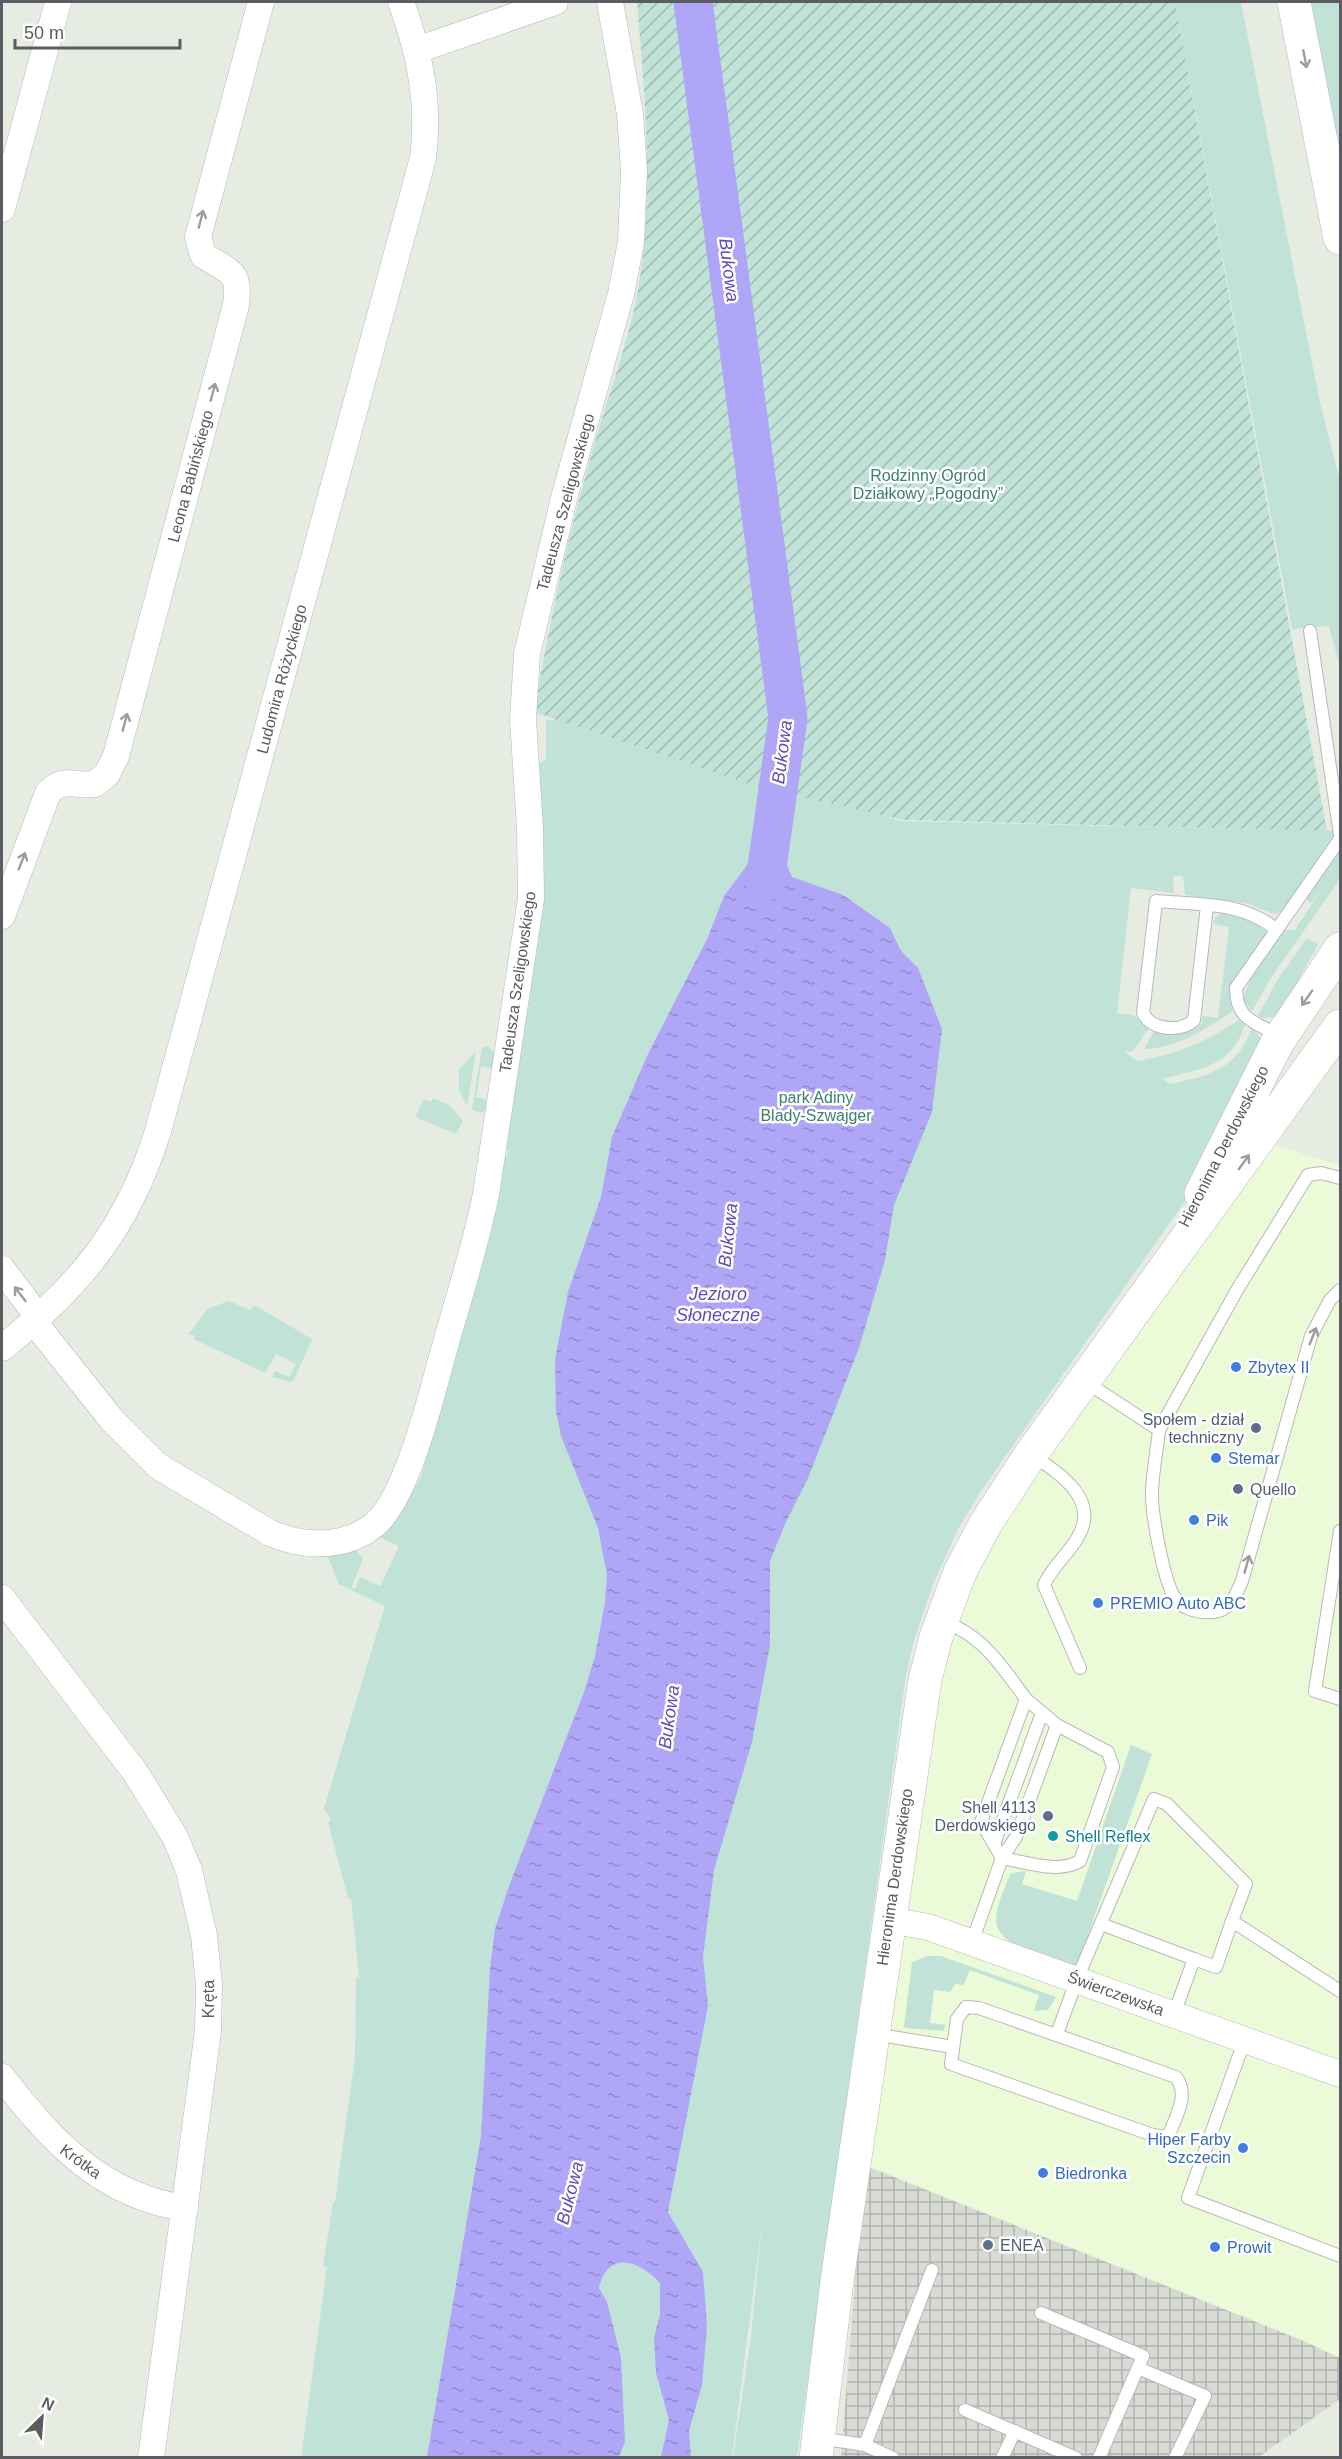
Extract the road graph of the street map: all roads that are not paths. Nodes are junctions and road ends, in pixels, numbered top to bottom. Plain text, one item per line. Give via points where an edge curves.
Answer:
1 (58, 2) edge
2 (261, 2) edge
3 (401, 2) edge
4 (555, 2) edge
5 (610, 2) edge
6 (1294, 2) edge
7 (417, 50) junction
8 (2, 204) edge
9 (1341, 238) edge
10 (1310, 631) dead end
11 (1341, 837) edge
12 (1207, 906) junction
13 (2, 916) edge
14 (1277, 930) junction
15 (1341, 950) edge
16 (1341, 1026) edge
17 (1281, 1037) junction
18 (1341, 1178) edge
19 (2, 1269) edge
20 (1341, 1290) edge
21 (37, 1320) junction
22 (1109, 1344) junction
23 (2, 1348) edge
24 (1083, 1380) junction
25 (1159, 1430) junction
26 (1032, 1454) junction
27 (1341, 1531) edge
28 (2, 1598) edge
29 (941, 1621) junction
30 (1080, 1668) dead end
31 (1026, 1699) junction
32 (1341, 1699) edge
33 (1042, 1713) junction
34 (1057, 1725) junction
35 (994, 1844) junction
36 (1002, 1858) junction
37 (889, 1920) junction
38 (1232, 1921) junction
39 (1101, 1924) junction
40 (972, 1942) junction
41 (1194, 1959) junction
42 (1077, 1979) junction
43 (1341, 1991) edge
44 (1174, 2014) junction
45 (872, 2034) junction
46 (1057, 2034) junction
47 (1245, 2039) junction
48 (953, 2047) junction
49 (1341, 2074) edge
50 (2, 2077) edge
51 (184, 2208) junction
52 (1341, 2256) edge
53 (932, 2270) dead end
54 (1041, 2313) dead end
55 (1138, 2368) junction
56 (965, 2410) dead end
57 (1015, 2431) junction
58 (865, 2445) junction
59 (817, 2448) edge
60 (151, 2457) edge
61 (893, 2457) edge
62 (1002, 2457) edge
63 (1076, 2457) edge
64 (1099, 2457) edge
65 (1175, 2457) edge

1 - 8 street
13 -> 2 street, Leona Babińskiego via 48,793 61,783 95,784 107,774 116,756 236,305 235,277 203,255 198,237
3 - 7 street, Ludomira Różyckiego
4 - 7 street
5 - 21 street, Tadeusza Szeligowskiego via 630,114 634,171 631,242 621,294 565,494 527,654 522,719 530,818 531,899 486,1194 426,1412 397,1492 376,1524 348,1539 308,1544 270,1533 158,1466 112,1420
6 -> 9 main road
7 - 21 street, Ludomira Różyckiego via 426,113 418,175 158,1131 132,1196 108,1240 75,1284
10 - 11 lane
11 - 14 lane
12 - 12 lane via 1156,901 1143,1012 1147,1022 1180,1028 1194,1020
12 - 14 lane via 1242,909
14 - 17 lane via 1236,988 1236,1003 1240,1014
15 -> 17 main road, Hieronima Derdowskiego
22 -> 16 main road, Hieronima Derdowskiego
17 - 22 main road, Hieronima Derdowskiego via 1200,1194
18 - 25 lane via 1321,1173 1308,1175 1237,1290
21 -> 19 street
25 -> 20 lane via 1152,1492 1158,1544 1169,1586 1178,1603 1197,1612 1216,1614 1232,1603 1242,1581 1311,1336 1330,1300
21 - 23 street, Ludomira Różyckiego
22 - 24 main road, Hieronima Derdowskiego
24 - 25 lane
24 - 26 main road, Hieronima Derdowskiego
26 - 29 main road, Hieronima Derdowskiego via 971,1551
26 - 30 lane via 1074,1489 1085,1505 1085,1521 1078,1538 1049,1571 1044,1585
27 - 32 lane via 1315,1691
28 - 51 street, Kręta via 151,1795 189,1870 204,1936 209,2003 205,2061
29 - 31 lane via 960,1628 990,1650
29 - 37 main road, Hieronima Derdowskiego via 925,1680
31 - 33 lane
31 - 35 lane via 981,1822
33 - 34 lane
33 - 35 lane
34 - 36 lane via 1016,1837
34 - 36 lane via 1108,1752 1113,1767 1080,1861 1058,1867
35 - 36 lane
36 - 40 lane
37 - 40 street, Świerczewska via 928,1927
37 - 45 main road, Hieronima Derdowskiego
38 - 39 lane via 1246,1884 1167,1804 1154,1799
38 - 41 lane via 1216,1967
38 - 43 lane
39 - 41 lane
39 - 42 lane
40 - 42 street, Świerczewska
41 - 44 lane
42 - 44 street, Świerczewska
42 - 46 lane
44 - 47 street, Świerczewska
45 - 48 lane
45 - 59 main road, Hieronima Derdowskiego
46 - 48 lane via 966,2007 957,2019
46 - 48 lane via 1176,2077 1183,2097 1168,2137 951,2064
47 - 49 street, Świerczewska
47 - 52 lane via 1188,2198
50 - 51 street, Krótka via 53,2140 84,2167 139,2195
51 - 60 street, Kręta
53 - 58 lane
54 - 55 lane via 1143,2356
55 - 64 lane
55 - 65 lane via 1205,2396
56 - 57 lane
57 - 62 lane
57 - 63 lane
58 - 59 lane
58 - 61 lane

